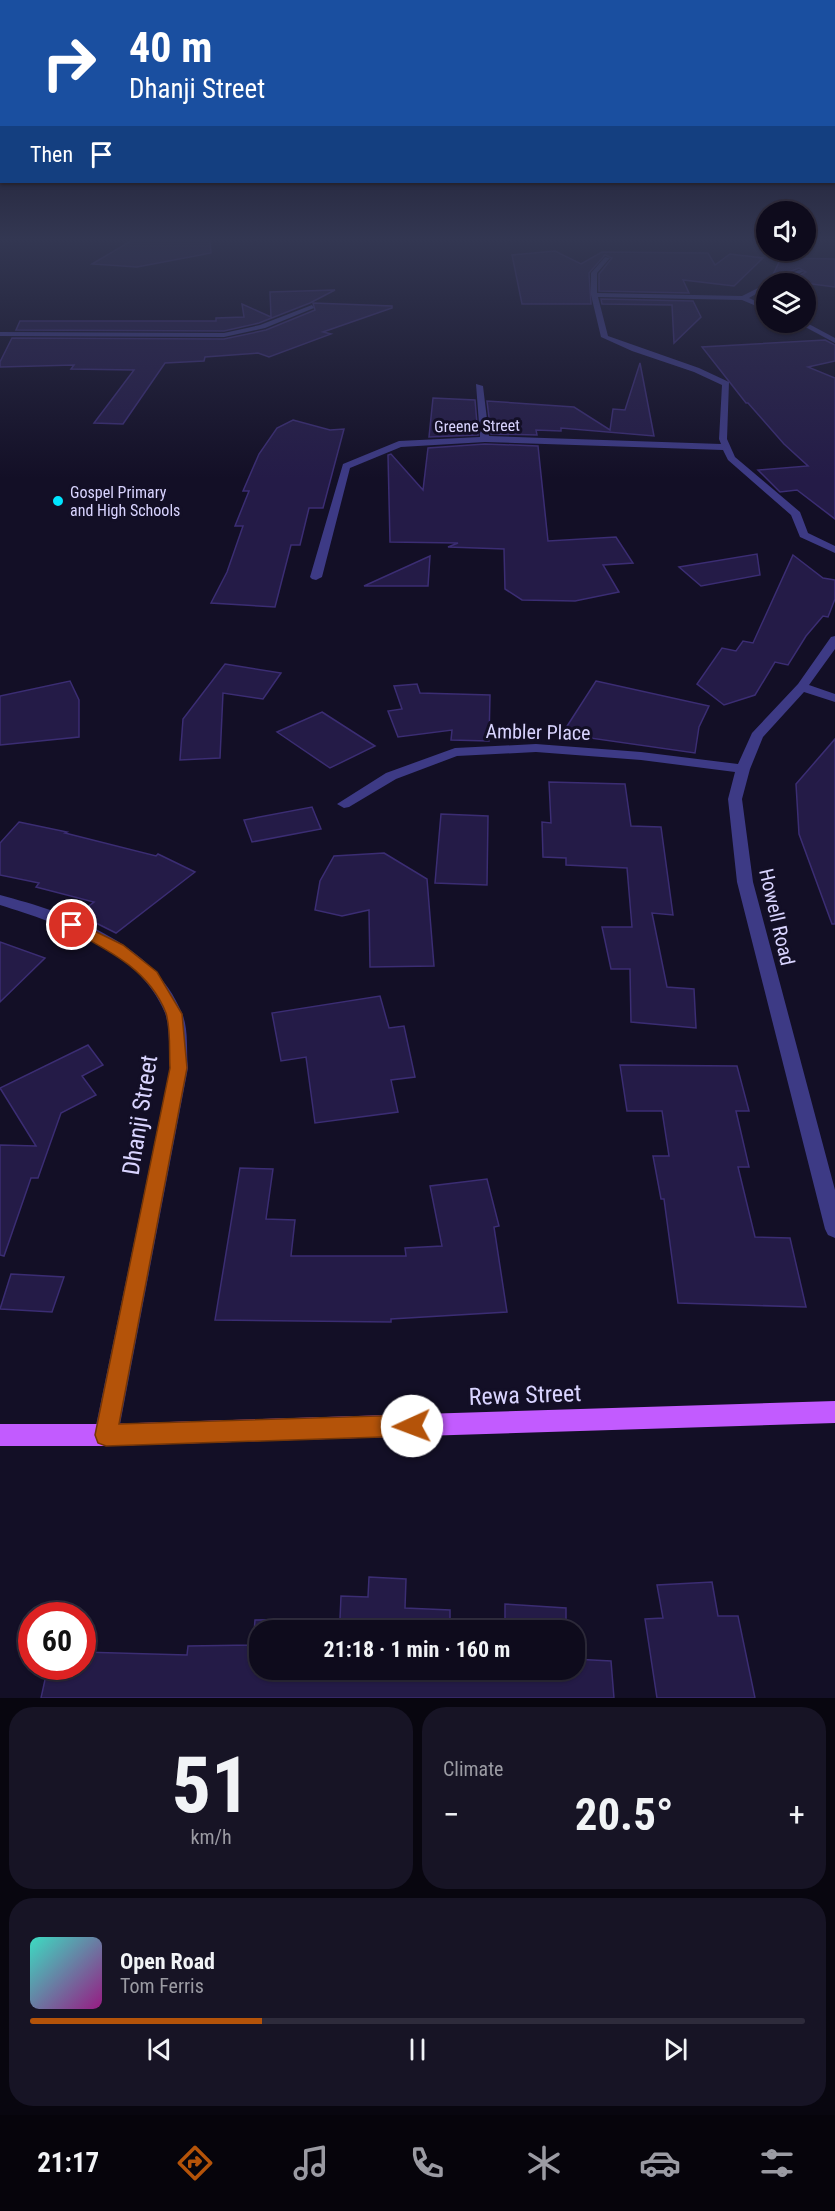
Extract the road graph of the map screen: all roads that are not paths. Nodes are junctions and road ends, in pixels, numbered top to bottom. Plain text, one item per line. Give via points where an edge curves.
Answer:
1 (279, 320) edge
2 (601, 320) edge
3 (816, 331) edge
4 (0, 334) edge
5 (835, 341) edge
6 (479, 386) dead end
7 (485, 439) junction
8 (727, 447) junction
9 (835, 550) edge
10 (316, 577) dead end
11 (835, 640) edge
12 (802, 687) junction
13 (835, 698) edge
14 (743, 769) junction
15 (344, 804) dead end
16 (0, 900) edge
17 (835, 1229) edge
18 (835, 1412) edge
19 (0, 1435) edge
20 (106, 1435) junction

1 - 4 street via 237,335
2 - 8 street via 605,337 678,362 726,384 723,439
3 - 5 street
6 - 7 street
7 - 8 street, Greene Street
7 - 10 street, Greene Street via 399,444 346,466
8 - 9 street via 731,458 796,514 804,535
11 - 12 street, Howell Road
12 - 13 street
12 - 14 street, Howell Road via 756,736
14 - 15 street, Ambler Place via 536,748 455,752 391,776
14 - 17 street, Howell Road via 735,799 745,882
16 - 20 street, Dhanji Street via 72,925 118,949 152,976 174,1014 178,1068
18 - 20 main road, Rewa Street
19 - 20 main road, Rewa Street

